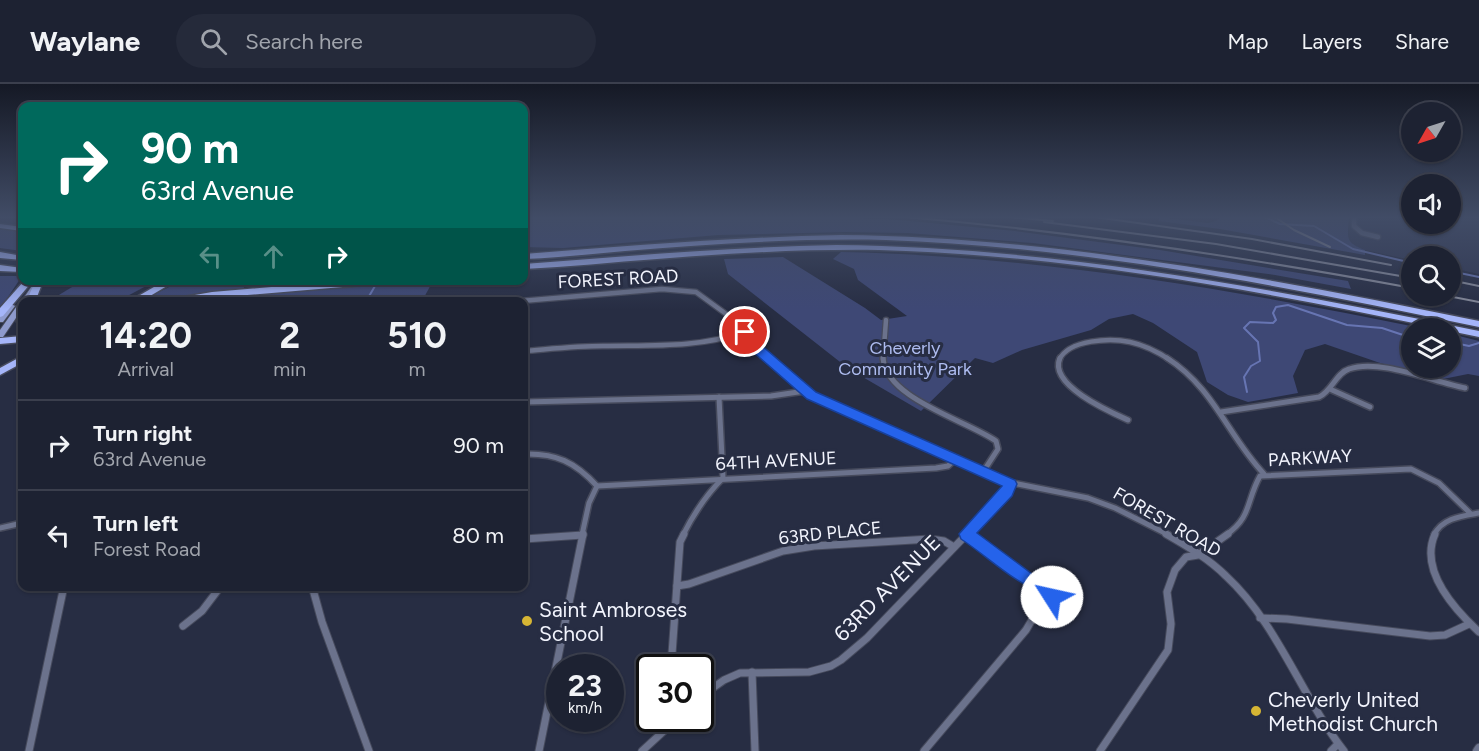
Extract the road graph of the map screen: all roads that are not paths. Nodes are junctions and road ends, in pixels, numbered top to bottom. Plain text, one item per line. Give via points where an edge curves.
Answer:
1 (632, 248) edge
2 (782, 248) edge
3 (882, 248) edge
4 (1014, 248) edge
5 (608, 250) junction
6 (528, 252) edge
7 (0, 254) edge
8 (18, 257) edge
9 (528, 257) edge
10 (528, 267) edge
11 (0, 270) edge
12 (18, 275) edge
13 (20, 285) edge
14 (20, 285) edge
15 (159, 285) edge
16 (163, 285) edge
17 (331, 285) edge
18 (150, 291) junction
19 (137, 297) edge
20 (140, 297) edge
21 (201, 297) edge
22 (528, 301) edge
23 (18, 311) edge
24 (0, 314) edge
25 (0, 320) edge
26 (886, 320) dead end
27 (1479, 324) edge
28 (745, 332) junction
29 (1479, 334) edge
30 (0, 335) edge
31 (18, 339) edge
32 (0, 341) edge
33 (528, 351) edge
34 (18, 363) edge
35 (0, 373) edge
36 (1465, 388) dead end
37 (1332, 390) junction
38 (805, 391) junction
39 (719, 397) junction
40 (528, 402) edge
41 (1370, 407) dead end
42 (1221, 412) junction
43 (1128, 420) dead end
44 (528, 454) edge
45 (954, 460) junction
46 (983, 472) junction
47 (1263, 474) junction
48 (723, 478) junction
49 (1010, 484) junction
50 (597, 486) junction
51 (1470, 513) junction
52 (1479, 513) edge
53 (18, 524) edge
54 (0, 528) edge
55 (967, 534) junction
56 (583, 535) junction
57 (528, 539) edge
58 (954, 546) junction
59 (1198, 555) junction
60 (1029, 581) junction
61 (677, 586) junction
62 (63, 591) edge
63 (217, 591) edge
64 (313, 591) edge
65 (1036, 613) junction
66 (1260, 618) junction
67 (1469, 624) junction
68 (183, 626) dead end
69 (1479, 632) edge
70 (672, 654) edge
71 (752, 672) junction
72 (714, 687) edge
73 (663, 732) edge
74 (1341, 748) edge
75 (29, 751) edge
76 (369, 751) edge
77 (539, 751) edge
78 (642, 751) edge
79 (755, 751) edge
80 (924, 751) edge
81 (1100, 751) edge
82 (1331, 751) edge

1 - 5 highway
2 - 10 highway
3 - 29 highway via 1053,261 1327,304
4 - 27 highway via 1227,277
5 - 6 highway
5 - 9 highway
7 - 8 highway
11 - 12 highway
13 - 24 highway
14 - 25 main road
15 - 18 highway
16 - 18 highway
17 - 21 highway
18 - 19 highway
18 - 20 highway
22 - 28 street, FOREST ROAD via 678,289 703,296
23 - 30 main road
26 - 46 street via 882,356 889,377 911,395 996,441 998,448
28 - 33 street via 704,343
28 - 38 street, FOREST ROAD
31 - 32 highway
34 - 35 highway
36 - 37 street via 1364,367 1341,373
37 - 41 street
37 - 42 street via 1312,399
38 - 39 street via 780,396
38 - 45 street, FOREST ROAD
39 - 40 street
39 - 48 street
42 - 43 street via 1183,369 1140,345 1104,341 1074,346 1061,355 1058,366 1064,380
42 - 47 street
44 - 50 street via 543,453 573,461
45 - 46 street, FOREST ROAD
45 - 48 street, 64TH AVENUE via 936,468
46 - 49 street, FOREST ROAD
47 - 51 street, PARKWAY via 1416,469 1432,476
47 - 59 street, PARKWAY via 1254,483 1244,521
48 - 50 street, 64TH AVENUE
48 - 61 street via 708,493 682,534
49 - 55 street, 63RD AVENUE
49 - 59 street, FOREST ROAD via 1063,491 1098,501
50 - 56 street via 589,503
51 - 52 street
51 - 67 street via 1436,529 1429,543 1437,579
53 - 54 street
55 - 58 street, 63RD AVENUE
55 - 60 street
56 - 57 street
56 - 77 street
58 - 61 street, 63RD PLACE via 930,539 814,546 768,555
58 - 71 street, 63RD AVENUE via 862,641 829,667
59 - 66 street, FOREST ROAD via 1229,579
59 - 81 street, PARKWAY via 1186,557 1167,582 1172,634 1164,659
60 - 65 street
60 - 65 street via 1048,588 1052,597
61 - 70 street
62 - 75 street
63 - 68 street
64 - 76 street
65 - 80 street
66 - 67 street via 1430,636 1444,635
66 - 74 street, FOREST ROAD
67 - 69 street
71 - 72 street, 63RD AVENUE via 730,676
71 - 79 street
73 - 78 street
74 - 82 street

